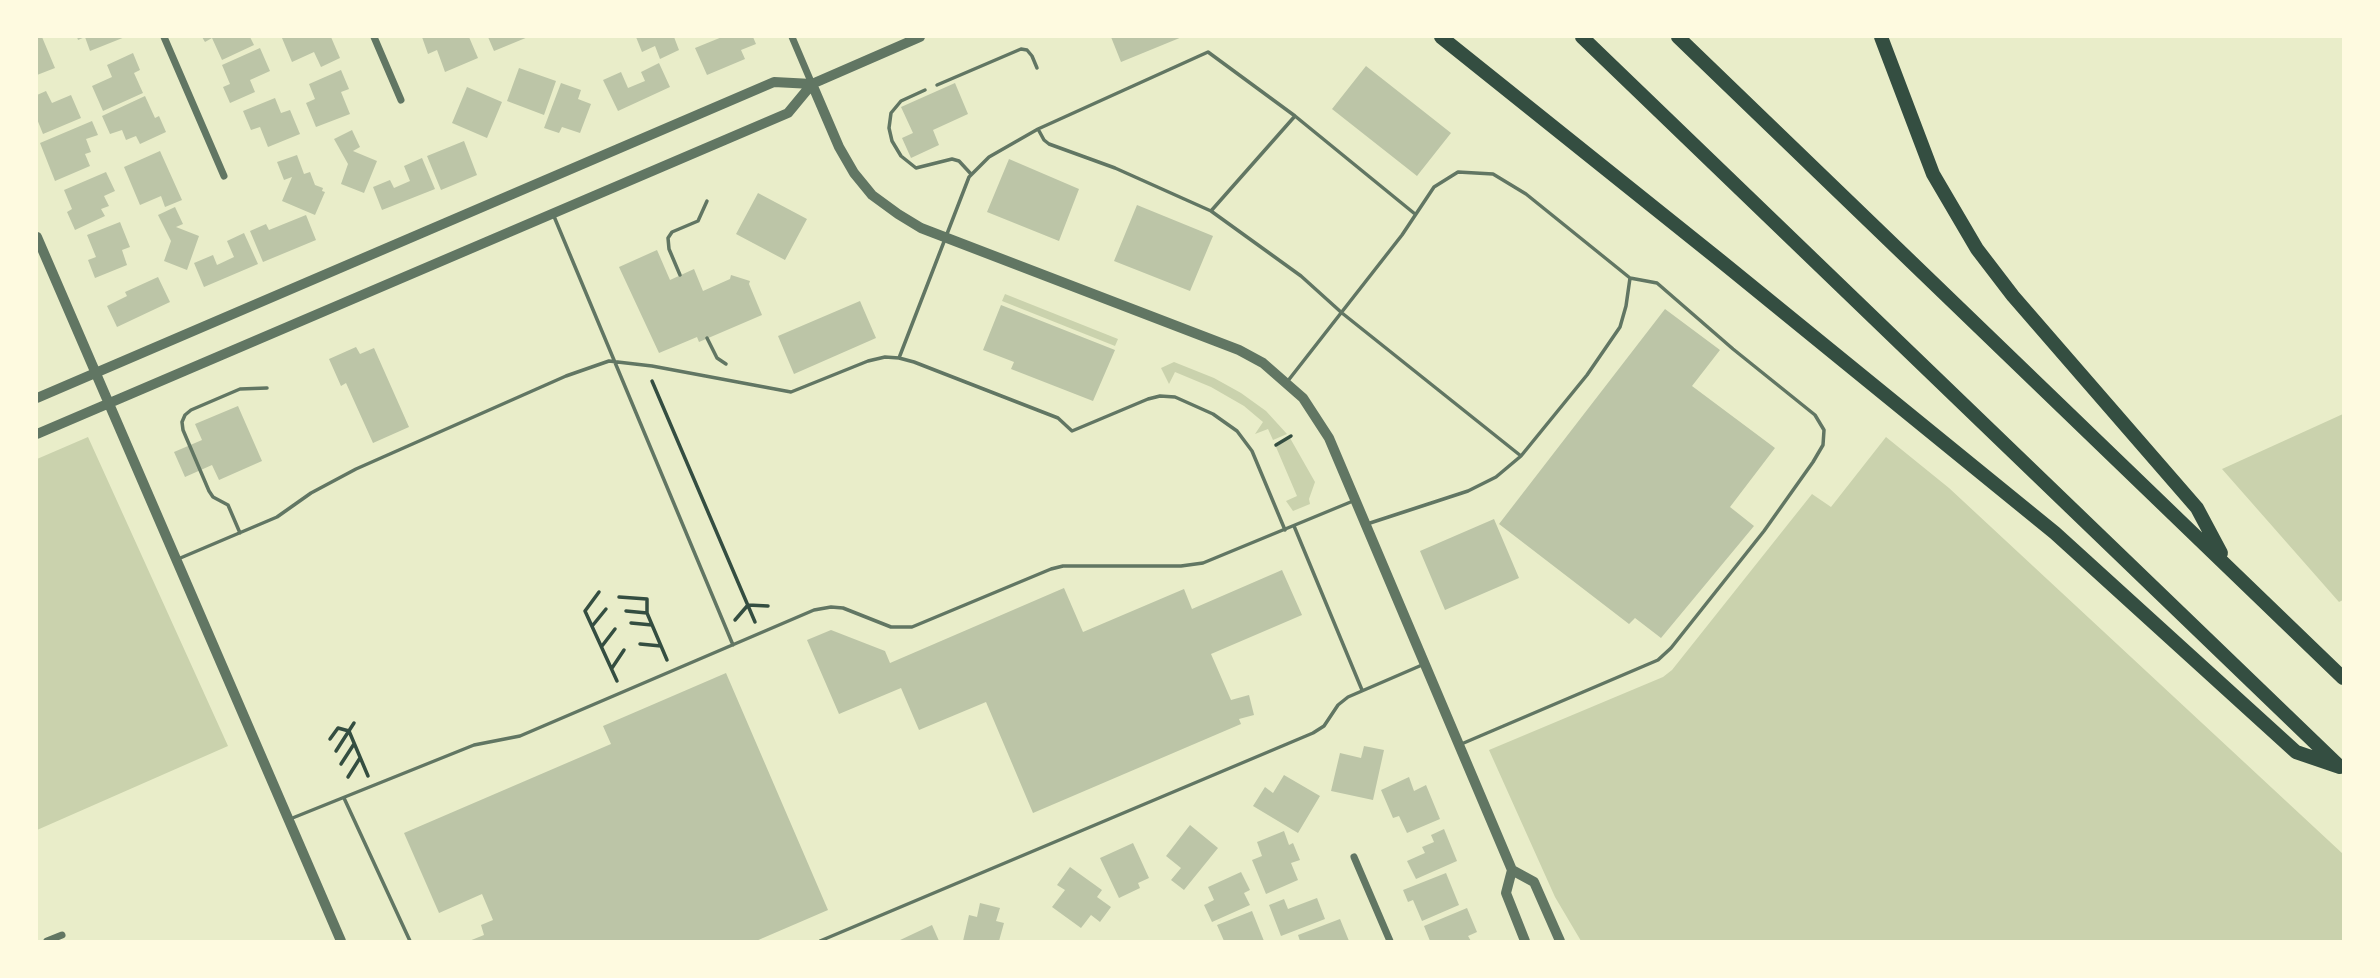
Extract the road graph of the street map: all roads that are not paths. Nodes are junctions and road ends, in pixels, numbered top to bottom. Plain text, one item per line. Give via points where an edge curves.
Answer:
1 (164, 37) edge
2 (374, 37) edge
3 (792, 37) edge
4 (920, 37) edge
5 (1441, 37) edge
6 (1582, 37) edge
7 (1678, 37) edge
8 (1881, 37) edge
9 (1037, 68) dead end
10 (812, 84) junction
11 (937, 85) dead end
12 (925, 90) dead end
13 (401, 100) dead end
14 (1295, 116) junction
15 (1038, 129) junction
16 (972, 174) junction
17 (224, 176) dead end
18 (707, 201) dead end
19 (1211, 211) junction
20 (553, 214) junction
21 (1415, 214) junction
22 (37, 237) edge
23 (947, 238) junction
24 (680, 275) dead end
25 (1630, 278) junction
26 (1342, 313) junction
27 (707, 338) dead end
28 (899, 358) junction
29 (614, 361) junction
30 (726, 364) dead end
31 (94, 373) junction
32 (1286, 382) junction
33 (267, 387) dead end
34 (37, 398) edge
35 (107, 403) junction
36 (37, 434) edge
37 (1521, 456) junction
38 (1355, 500) junction
39 (1365, 525) junction
40 (1294, 526) junction
41 (1284, 530) junction
42 (240, 533) junction
43 (176, 560) junction
44 (2228, 566) junction
45 (733, 645) junction
46 (1424, 664) junction
47 (2343, 678) edge
48 (1362, 690) junction
49 (1459, 745) junction
50 (2342, 768) edge
51 (344, 798) junction
52 (290, 820) junction
53 (1354, 857) dead end
54 (1512, 870) junction
55 (62, 935) dead end
56 (47, 941) edge
57 (341, 941) edge
58 (410, 941) edge
59 (820, 941) edge
60 (1390, 941) edge
61 (1525, 941) edge
62 (1560, 941) edge

1 - 17 street
2 - 13 street
3 - 10 street
4 - 10 street
5 - 50 highway via 2055,533 2296,752
6 - 50 highway
7 - 44 highway
8 - 44 highway via 1933,174 1977,249 2197,508
9 - 11 lane via 1027,50 1021,49
10 - 20 street via 788,113
10 - 23 street via 839,146 863,185 906,219
10 - 31 street via 774,82
12 - 16 lane via 901,101 891,113 892,141 916,168 952,159
14 - 15 lane via 1208,52
14 - 19 lane
14 - 21 lane
15 - 16 lane via 989,157
15 - 19 lane via 1049,144
16 - 23 lane
18 - 24 lane via 698,221 668,238
19 - 26 lane via 1301,276
20 - 29 lane
20 - 35 street
21 - 25 lane via 1434,187 1458,172 1493,174 1526,194
21 - 26 lane
22 - 31 street
23 - 28 lane
23 - 32 street via 1239,349
25 - 37 lane via 1620,327
25 - 49 lane via 1657,283 1815,415 1824,430 1823,445 1764,531 1658,660
26 - 32 lane
26 - 37 lane
27 - 30 lane via 716,358
28 - 29 lane via 868,360 791,392
28 - 41 lane via 1058,418 1073,431 1160,396 1195,405 1226,422 1245,441
29 - 42 lane via 566,376 356,468 277,517
29 - 45 lane
31 - 34 street
31 - 35 street
32 - 38 street via 1303,398 1329,438
33 - 42 lane via 240,389 191,410 182,422 209,491 228,505
35 - 36 street
35 - 43 street
37 - 39 lane via 1496,477 1468,491
38 - 39 street
38 - 40 lane
39 - 46 street
40 - 41 lane
40 - 48 lane
41 - 45 lane via 1191,565 1051,569 912,627 891,627 843,608 823,608
42 - 43 lane
43 - 52 street
44 - 47 highway
45 - 51 lane via 520,736 474,745
46 - 48 lane
46 - 49 street
48 - 59 lane via 1342,701 1313,733
49 - 54 street
51 - 52 lane
51 - 58 lane
52 - 57 street
53 - 60 street
54 - 61 street via 1506,894
54 - 62 street via 1534,882
55 - 56 street

